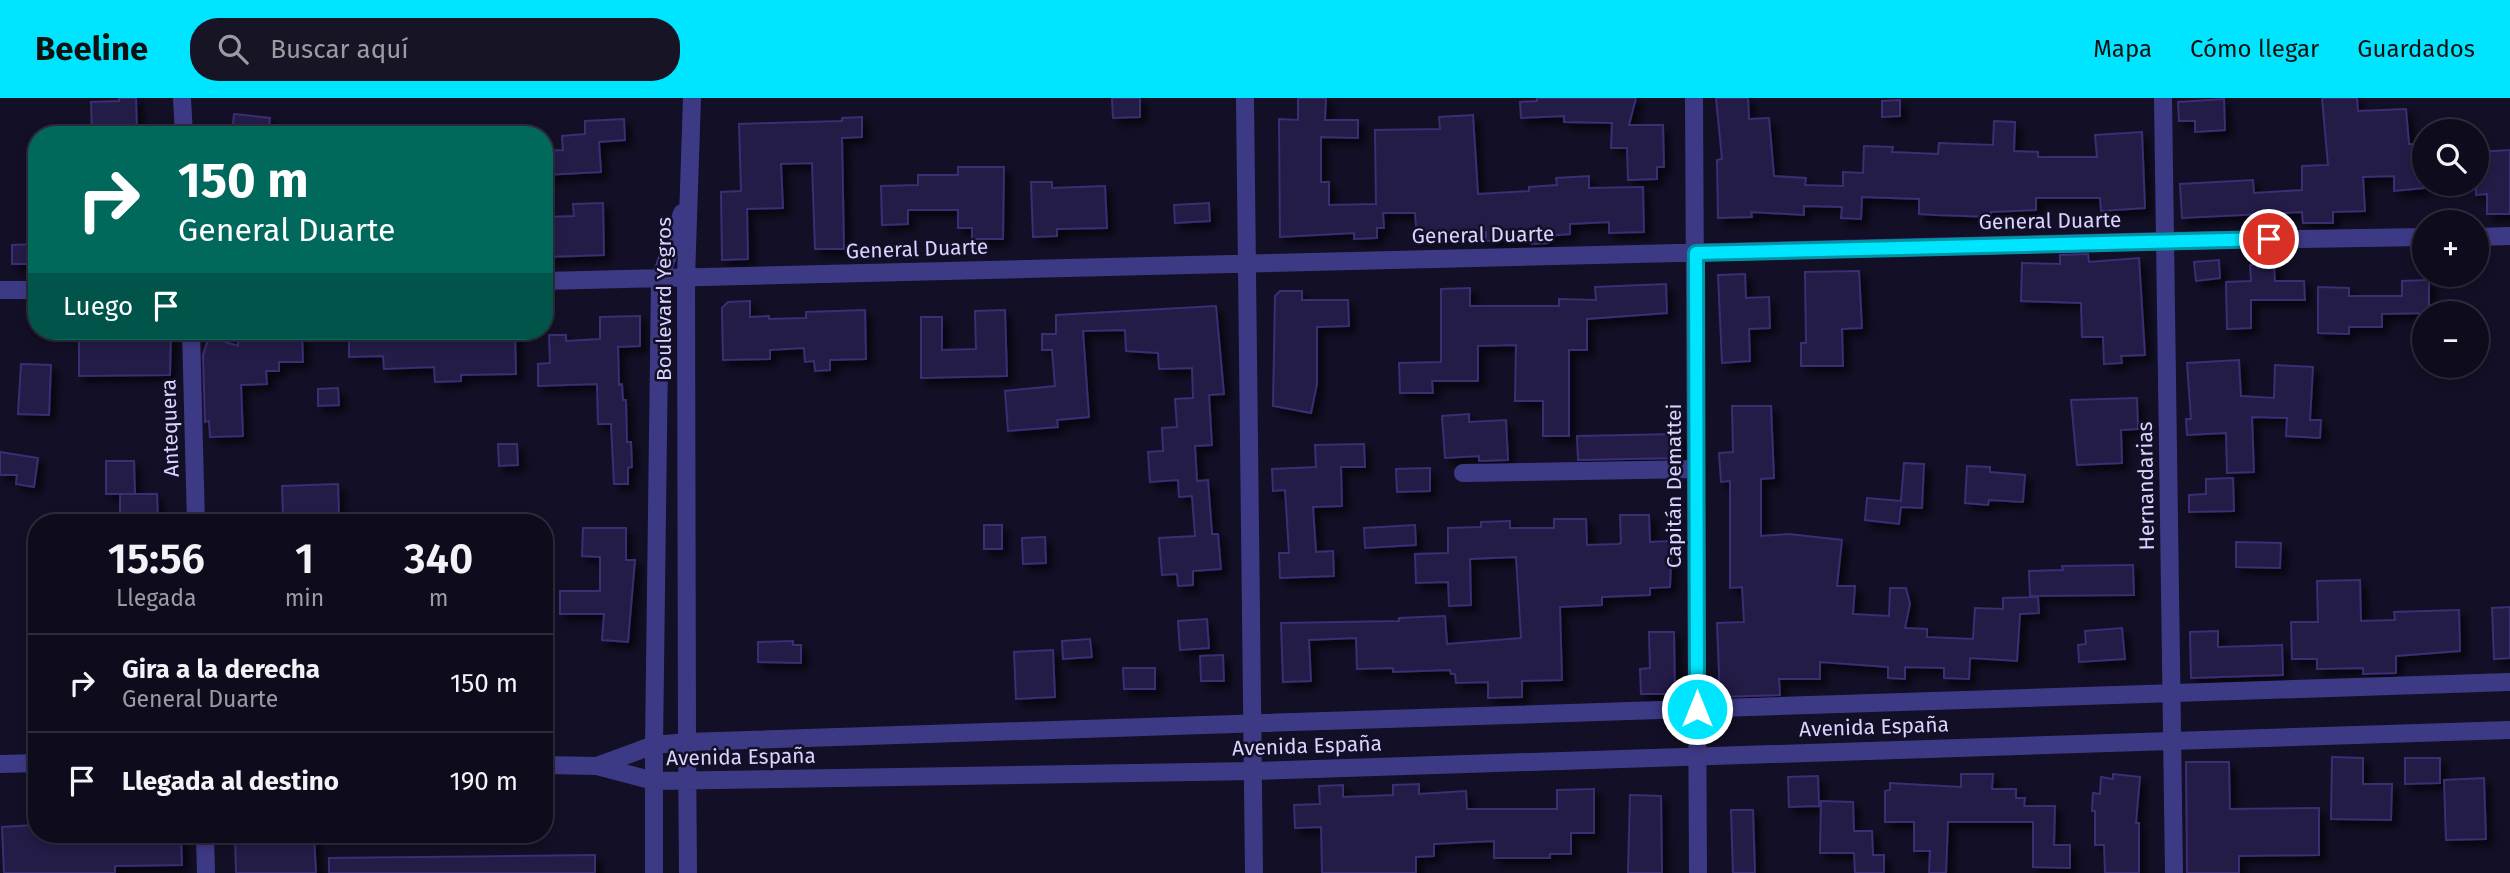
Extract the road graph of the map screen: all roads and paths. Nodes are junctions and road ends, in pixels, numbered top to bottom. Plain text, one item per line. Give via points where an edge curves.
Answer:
1 (182, 98) edge
2 (692, 98) edge
3 (1245, 98) edge
4 (1693, 98) edge
5 (2163, 98) edge
6 (184, 126) edge
7 (688, 196) junction
8 (2510, 236) edge
9 (2412, 237) edge
10 (2489, 237) edge
11 (2165, 241) junction
12 (1696, 253) junction
13 (1249, 263) junction
14 (686, 278) junction
15 (660, 279) junction
16 (553, 281) edge
17 (0, 290) edge
18 (28, 290) edge
19 (191, 340) edge
20 (1696, 469) junction
21 (1463, 473) dead end
22 (196, 514) edge
23 (2510, 682) edge
24 (2172, 691) junction
25 (1697, 709) junction
26 (1254, 725) junction
27 (2510, 730) edge
28 (2172, 740) junction
29 (687, 742) junction
30 (654, 745) junction
31 (1697, 756) junction
32 (28, 763) edge
33 (0, 764) edge
34 (553, 765) edge
35 (597, 766) junction
36 (1254, 771) junction
37 (688, 780) junction
38 (654, 781) junction
39 (205, 843) edge
40 (206, 873) edge
41 (654, 873) edge
42 (688, 873) edge
43 (1254, 873) edge
44 (1698, 873) edge
45 (2174, 873) edge

1 - 6 street
2 - 7 street
3 - 13 street
4 - 12 street, Capitán Demattei
5 - 11 street, Hernandarias
7 - 14 street, Boulevard Yegros
7 - 15 street, Boulevard Yegros
8 - 10 street
9 - 11 street, General Duarte
11 - 12 street, General Duarte
11 - 24 street, Hernandarias
12 - 13 street, General Duarte
12 - 20 street, Capitán Demattei
13 - 14 street, General Duarte
13 - 26 street
14 - 15 street, General Duarte
14 - 29 street, Boulevard Yegros
15 - 16 street, General Duarte
15 - 30 street, Boulevard Yegros
17 - 18 street
19 - 22 street, Antequera
20 - 21 street
20 - 25 street, Capitán Demattei
23 - 24 street, Avenida España
24 - 25 street, Avenida España
24 - 28 street, Hernandarias
25 - 26 street, Avenida España
25 - 31 street, Capitán Demattei
26 - 29 street, Avenida España
26 - 36 street
27 - 28 street, Avenida España
28 - 31 street, Avenida España
28 - 45 street, Hernandarias
29 - 30 street, Avenida España
29 - 37 street, Boulevard Yegros
30 - 35 street, Avenida España
30 - 38 street, Boulevard Yegros
31 - 36 street, Avenida España
31 - 44 street, Capitán Demattei
32 - 33 street
34 - 35 street
35 - 38 street, Avenida España
36 - 37 street, Avenida España
36 - 43 street
37 - 38 street, Avenida España
37 - 42 street, Boulevard Yegros
38 - 41 street, Boulevard Yegros
39 - 40 street

